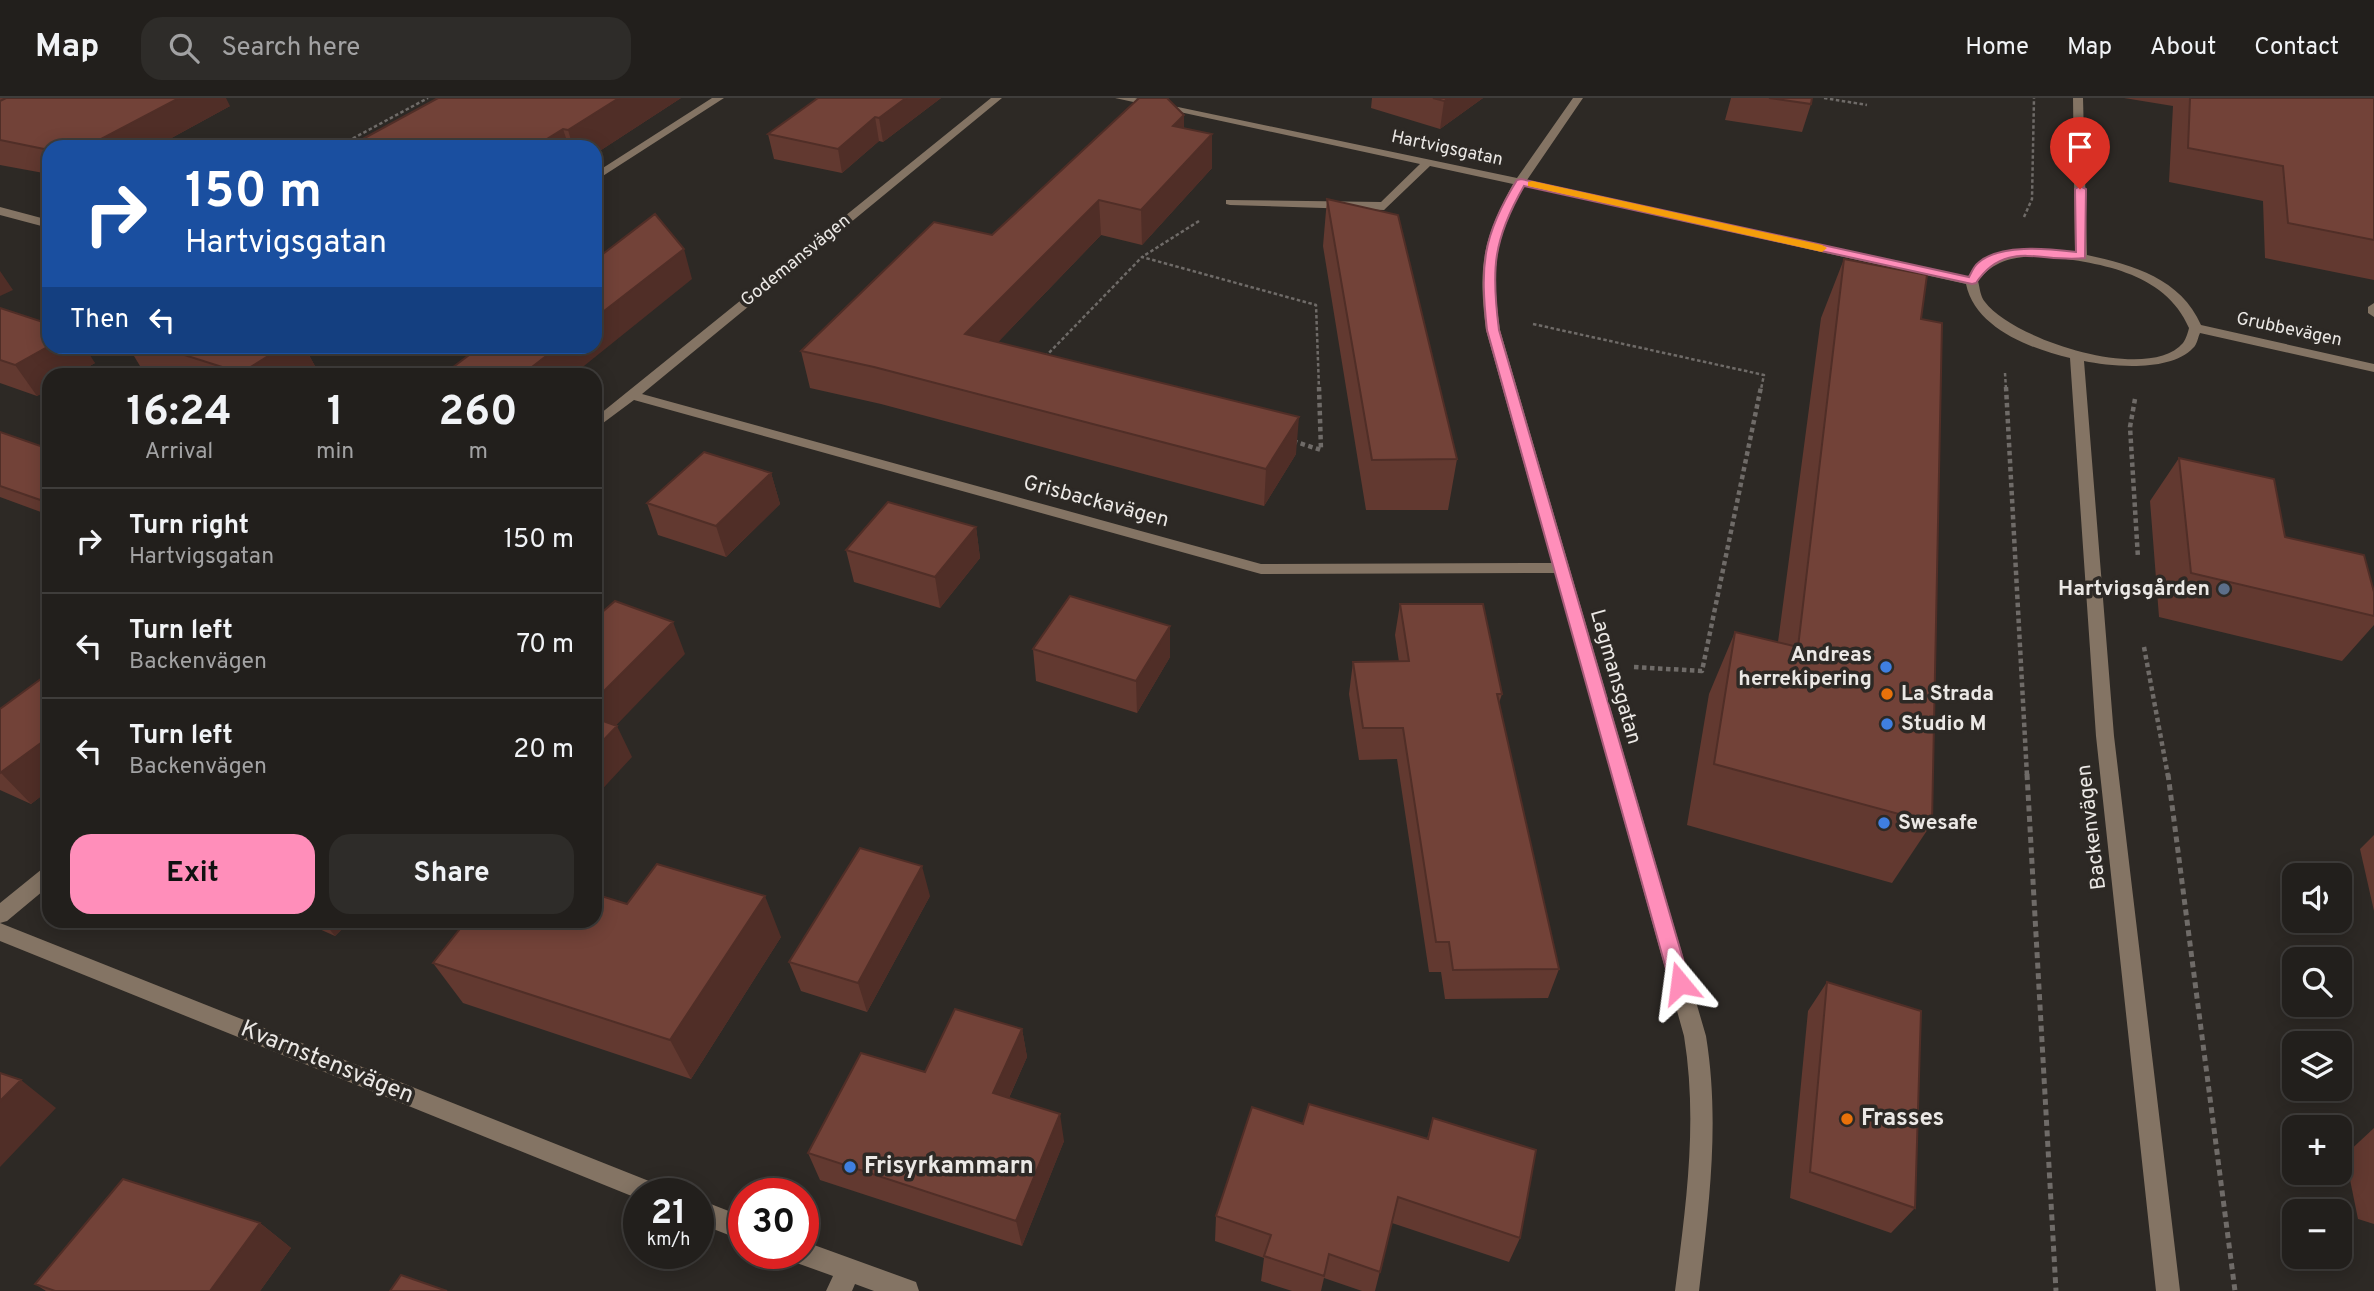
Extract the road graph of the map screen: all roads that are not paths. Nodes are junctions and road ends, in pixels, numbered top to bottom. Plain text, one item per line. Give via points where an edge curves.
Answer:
1 (719, 98) edge
2 (997, 98) edge
3 (1120, 98) edge
4 (1578, 98) edge
5 (2078, 98) edge
6 (1428, 162) junction
7 (602, 173) edge
8 (1521, 182) junction
9 (1230, 202) road end
10 (0, 211) edge
11 (42, 222) edge
12 (2081, 256) junction
13 (1972, 281) junction
14 (2374, 307) edge
15 (2374, 313) edge
16 (2196, 328) junction
17 (2077, 356) junction
18 (2374, 368) edge
19 (631, 395) junction
20 (602, 419) edge
21 (1560, 568) junction
22 (42, 881) edge
23 (0, 915) edge
24 (0, 932) edge
25 (623, 1182) edge
26 (819, 1264) edge
27 (844, 1281) edge
28 (907, 1291) edge
29 (1687, 1291) edge
30 (2168, 1291) edge

1 - 7 street
2 - 19 street, Godemansvägen
3 - 6 street, Hartvigsgatan
4 - 8 street, Lagmansgatan
5 - 12 street
6 - 8 street, Hartvigsgatan
6 - 9 street via 1384,206
8 - 13 street, Hartvigsgatan
8 - 21 street, Lagmansgatan via 1493,238 1487,282 1493,330
10 - 11 street
12 - 13 street via 2007,255 1982,265
12 - 16 street via 2160,285 2186,306
13 - 17 street via 1977,301 1998,322 2033,342
14 - 15 street
16 - 17 street via 2188,346 2163,359 2123,362
16 - 18 street, Grubbevägen
17 - 30 street, Backenvägen via 2105,736
19 - 20 street, Godemansvägen
19 - 21 street, Grisbackavägen via 1261,569
21 - 29 street, Lagmansgatan via 1704,1076 1705,1128
22 - 23 street
24 - 25 street, Kvarnstensvägen
26 - 27 street
27 - 28 street

